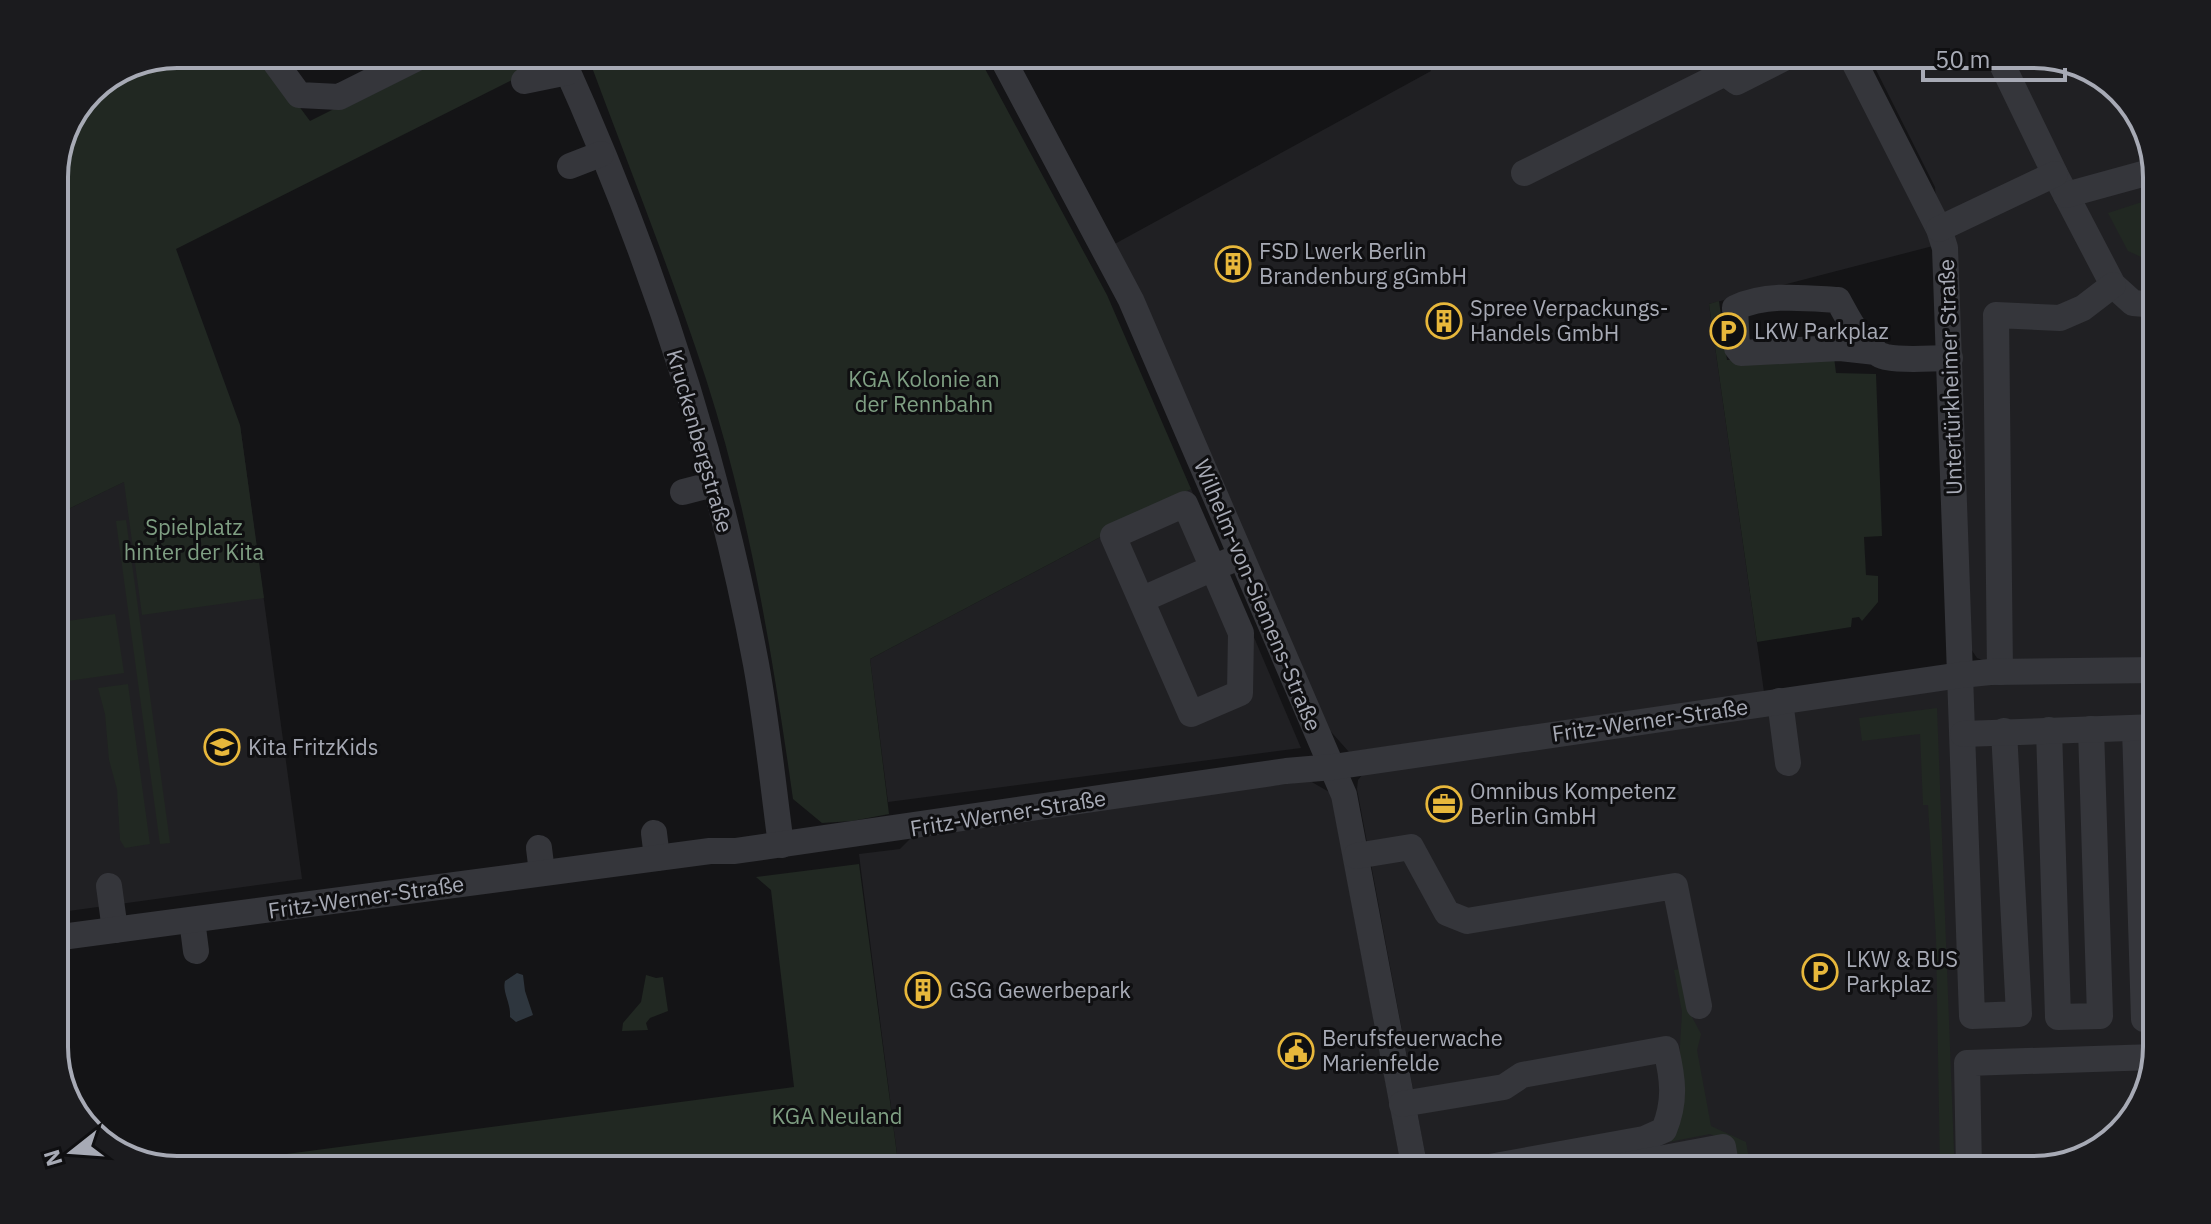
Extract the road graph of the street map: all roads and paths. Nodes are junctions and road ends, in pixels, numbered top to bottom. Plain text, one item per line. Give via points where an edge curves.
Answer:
1 (279, 68) edge
2 (397, 68) edge
3 (553, 68) edge
4 (566, 68) edge
5 (1007, 68) edge
6 (1764, 68) edge
7 (1857, 68) edge
8 (2004, 68) edge
9 (524, 81) dead end
10 (601, 154) junction
11 (570, 166) dead end
12 (2143, 172) edge
13 (1524, 173) dead end
14 (2060, 185) junction
15 (1939, 229) junction
16 (2113, 285) junction
17 (2143, 304) edge
18 (1876, 352) junction
19 (1950, 358) junction
20 (714, 484) junction
21 (683, 492) dead end
22 (1241, 556) junction
23 (1213, 568) junction
24 (1141, 600) junction
25 (2143, 670) edge
26 (2000, 672) junction
27 (1961, 675) junction
28 (1780, 701) junction
29 (2143, 728) edge
30 (2091, 729) junction
31 (2049, 730) junction
32 (2004, 731) junction
33 (1963, 734) junction
34 (1788, 763) dead end
35 (1333, 767) junction
36 (781, 845) junction
37 (1356, 856) junction
38 (109, 886) dead end
39 (192, 920) junction
40 (115, 930) junction
41 (68, 936) edge
42 (196, 951) dead end
43 (1699, 1006) dead end
44 (2142, 1057) edge
45 (1402, 1104) junction
46 (1412, 1156) edge
47 (1550, 1156) edge
48 (1675, 1156) edge
49 (1725, 1156) edge
50 (1969, 1156) edge

1 - 2 street via 299,95 339,97
3 - 9 street
4 - 10 street, Kruckenbergstraße
5 - 22 street, Wilhelm-von-Siemens-Straße via 1131,300
6 - 13 street via 1737,82 1725,73
7 - 15 street, Untertürkheimer Straße
8 - 14 street
10 - 11 street
10 - 20 street, Kruckenbergstraße via 655,292
12 - 14 street
14 - 15 street
14 - 16 street
15 - 19 street, Untertürkheimer Straße via 1945,248
16 - 17 street via 2133,303
16 - 26 street via 2060,318 1996,315
18 - 18 street via 1838,300 1759,300 1735,308 1741,353 1840,348
18 - 19 street via 1887,357
19 - 27 street, Untertürkheimer Straße
20 - 21 street
20 - 36 street, Kruckenbergstraße via 757,667
22 - 23 street
22 - 35 street, Wilhelm-von-Siemens-Straße
23 - 24 street
23 - 24 street via 1185,504 1113,536
23 - 24 street via 1241,633 1240,693 1191,714
25 - 26 street, Fritz-Werner-Straße
26 - 27 street, Fritz-Werner-Straße
27 - 28 street, Fritz-Werner-Straße
27 - 33 street, Untertürkheimer Straße
28 - 34 street
28 - 35 street, Fritz-Werner-Straße
29 - 30 street
30 - 31 street
30 - 31 street via 2100,1016 2058,1017
31 - 32 street
32 - 33 street
32 - 33 street, Untertürkheimer Straße via 2019,1014 1972,1016
35 - 36 street, Fritz-Werner-Straße
35 - 37 street, Wilhelm-von-Siemens-Straße
36 - 39 street, Fritz-Werner-Straße via 655,845
37 - 43 street via 1411,847 1447,913 1467,921 1675,886
37 - 45 street, Wilhelm-von-Siemens-Straße
38 - 40 street
39 - 40 street, Fritz-Werner-Straße
39 - 42 street
40 - 41 street, Fritz-Werner-Straße
44 - 50 street via 1967,1063
45 - 46 street, Wilhelm-von-Siemens-Straße
45 - 47 street via 1504,1087 1522,1075 1666,1049 1673,1107 1664,1130 1644,1139
48 - 49 street via 1723,1147

